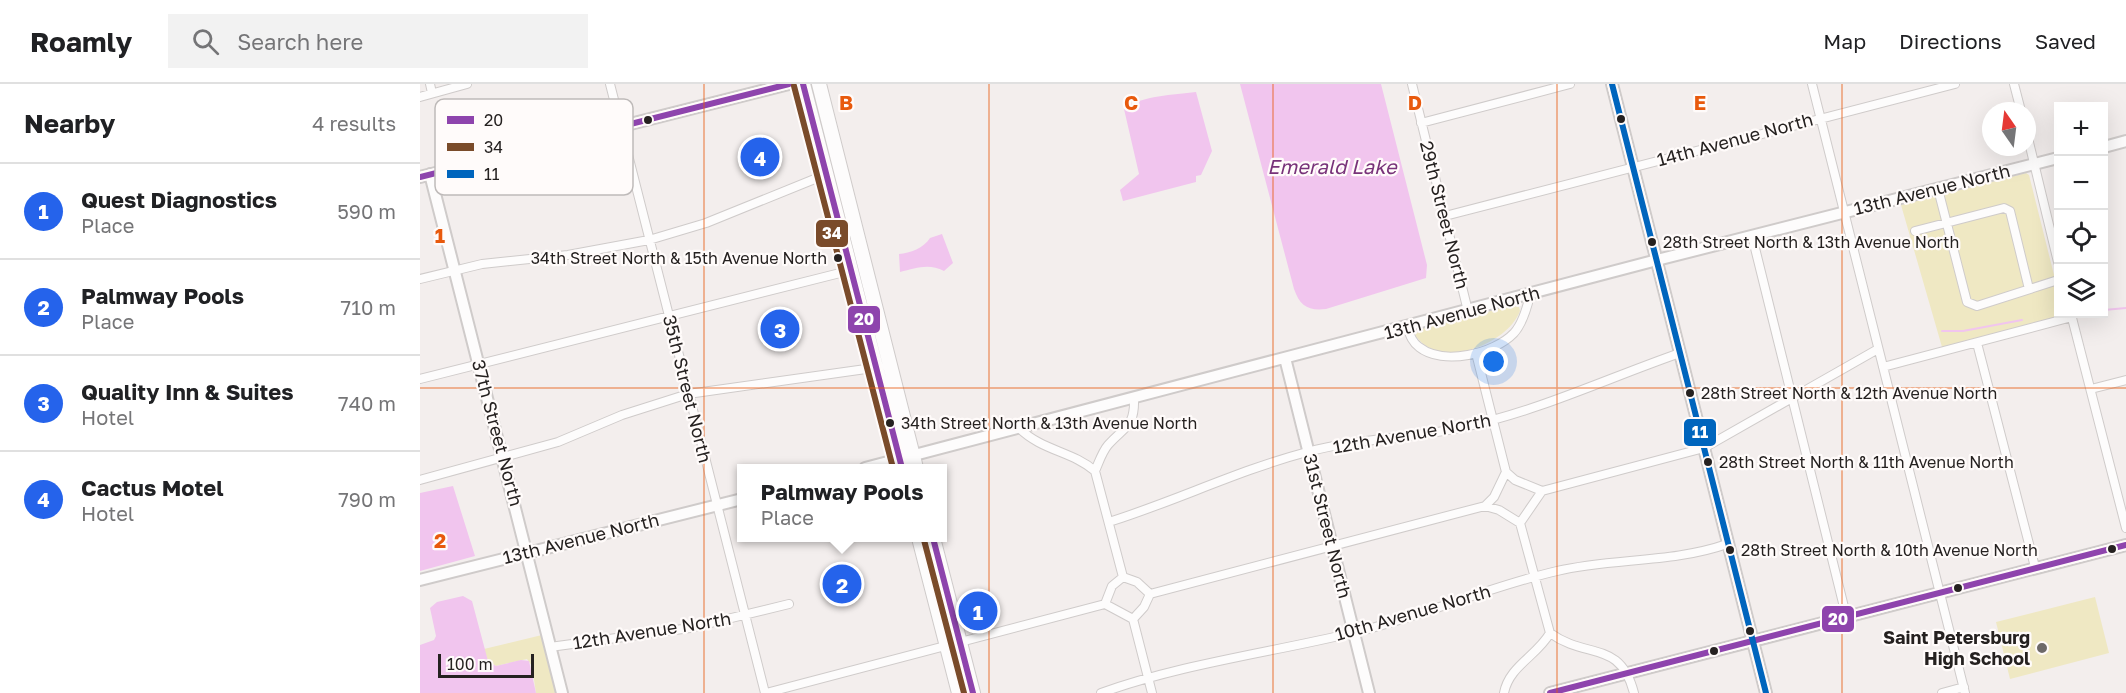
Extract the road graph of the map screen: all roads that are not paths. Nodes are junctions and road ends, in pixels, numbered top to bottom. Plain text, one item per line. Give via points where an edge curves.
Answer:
1 (430, 84) edge
2 (467, 84) edge
3 (609, 84) edge
4 (789, 84) edge
5 (803, 84) edge
6 (819, 84) edge
7 (1412, 84) edge
8 (1570, 84) edge
9 (1612, 84) edge
10 (1812, 84) edge
11 (1955, 84) edge
12 (2014, 84) edge
13 (432, 93) junction
14 (420, 97) edge
15 (613, 99) edge
16 (2019, 102) edge
17 (1821, 118) junction
18 (1421, 123) junction
19 (633, 124) edge
20 (2126, 141) edge
21 (2108, 146) edge
22 (2033, 156) edge
23 (2054, 159) edge
24 (2035, 164) junction
25 (1633, 167) junction
26 (833, 172) junction
27 (633, 175) edge
28 (425, 176) edge
29 (1938, 189) junction
30 (1845, 213) junction
31 (1445, 216) junction
32 (1947, 221) junction
33 (1915, 231) dead end
34 (1752, 236) junction
35 (649, 240) junction
36 (2054, 245) edge
37 (1657, 260) junction
38 (858, 268) junction
39 (454, 270) junction
40 (420, 279) edge
41 (2054, 281) edge
42 (2029, 289) junction
43 (1530, 295) junction
44 (1468, 311) junction
45 (668, 315) junction
46 (2062, 318) edge
47 (2073, 318) edge
48 (1407, 327) junction
49 (1977, 343) junction
50 (1878, 349) junction
51 (1476, 353) junction
52 (1680, 353) junction
53 (1285, 358) junction
54 (479, 364) junction
55 (883, 367) junction
56 (1883, 367) junction
57 (420, 379) edge
58 (2126, 380) edge
59 (2091, 389) junction
60 (688, 394) junction
61 (1793, 395) junction
62 (1134, 398) junction
63 (1494, 420) junction
64 (1019, 428) junction
65 (1704, 448) junction
66 (1309, 452) junction
67 (504, 459) junction
68 (907, 463) edge
69 (1095, 471) junction
70 (1506, 471) junction
71 (420, 480) edge
72 (1542, 491) junction
73 (737, 500) edge
74 (717, 505) junction
75 (1485, 506) junction
76 (1109, 522) junction
77 (1520, 523) junction
78 (2126, 528) edge
79 (1727, 544) junction
80 (2126, 545) edge
81 (931, 546) edge
82 (1332, 546) junction
83 (528, 552) junction
84 (2035, 567) junction
85 (1123, 577) junction
86 (1533, 577) junction
87 (420, 580) edge
88 (1940, 592) junction
89 (1150, 594) junction
90 (789, 604) dead end
91 (1105, 604) junction
92 (746, 615) junction
93 (1846, 615) junction
94 (1133, 618) junction
95 (1354, 633) junction
96 (1550, 633) junction
97 (1753, 642) junction
98 (953, 644) junction
99 (550, 647) junction
100 (1629, 672) junction
101 (1147, 677) junction
102 (1964, 690) edge
103 (562, 693) edge
104 (766, 693) edge
105 (959, 693) edge
106 (973, 693) edge
107 (1101, 693) edge
108 (1152, 693) edge
109 (1370, 693) edge
110 (1504, 693) edge
111 (1550, 693) edge
112 (1634, 693) edge
113 (1766, 693) edge
114 (1942, 693) edge

1 - 13 street
2 - 13 street
3 - 15 street, 35th Street North
4 - 19 street
5 - 26 highway
6 - 26 highway
7 - 18 street, 29th Street North
8 - 18 street
9 - 25 street
10 - 17 street
11 - 17 street, 14th Avenue North
12 - 16 street
13 - 14 street
17 - 25 street, 14th Avenue North
17 - 30 street
18 - 31 street, 29th Street North
20 - 21 street
22 - 24 street
23 - 24 street, 13th Avenue North
24 - 29 street, 13th Avenue North
24 - 36 street
25 - 31 street, 14th Avenue North
25 - 37 street
26 - 35 street via 706,223
26 - 38 highway
27 - 35 street, 35th Street North
28 - 39 street, 37th Street North
29 - 30 street, 13th Avenue North
29 - 32 street
30 - 34 street, 13th Avenue North
30 - 50 street
31 - 44 street, 29th Street North
32 - 33 street
32 - 42 street via 2004,208 2010,211
32 - 42 street via 1967,302 1977,306
34 - 37 street, 13th Avenue North
34 - 61 street
35 - 39 street
35 - 45 street, 35th Street North
37 - 43 street, 13th Avenue North
37 - 52 street
38 - 45 street
38 - 55 highway
39 - 40 street
39 - 54 street, 37th Street North
41 - 42 street
43 - 44 street, 13th Avenue North
43 - 51 street via 1515,332
44 - 48 street, 13th Avenue North
45 - 54 street
45 - 60 street, 35th Street North
46 - 49 street
47 - 59 street
48 - 51 street via 1412,339 1429,352
48 - 53 street, 13th Avenue North
49 - 56 street
49 - 84 street
50 - 56 street
50 - 61 street
51 - 63 street
52 - 63 street, 12th Avenue North via 1568,397
52 - 65 street
53 - 62 street, 13th Avenue North
53 - 66 street, 31st Street North
54 - 57 street
54 - 67 street, 37th Street North
55 - 60 street
55 - 68 highway
56 - 88 street
58 - 59 street
59 - 78 street
60 - 67 street
60 - 74 street, 35th Street North
61 - 65 street
61 - 93 street
62 - 64 street, 13th Avenue North
62 - 69 street via 1130,424 1108,445
63 - 66 street, 12th Avenue North
63 - 70 street
64 - 68 street, 13th Avenue North
64 - 69 street via 1039,445 1074,456
65 - 72 street
65 - 79 street
66 - 76 street, 12th Avenue North via 1256,466
66 - 82 street, 31st Street North
67 - 71 street
67 - 83 street, 37th Street North
69 - 76 street
70 - 72 street via 1515,480
70 - 75 street via 1494,497
72 - 77 street
73 - 74 street, 13th Avenue North
74 - 83 street, 13th Avenue North
74 - 92 street, 35th Street North
75 - 77 street
75 - 82 street
76 - 85 street
77 - 86 street
79 - 86 street, 10th Avenue North via 1591,564
79 - 97 street
80 - 84 street
81 - 98 highway
82 - 89 street
82 - 95 street, 31st Street North
83 - 87 street, 13th Avenue North
83 - 99 street, 37th Street North
84 - 88 street
85 - 89 street via 1137,582
85 - 91 street via 1112,586
86 - 95 street, 10th Avenue North
86 - 96 street
88 - 93 street
88 - 102 street
89 - 94 street via 1144,608
90 - 92 street, 12th Avenue North
91 - 94 street
91 - 98 street
92 - 99 street, 12th Avenue North via 690,628
92 - 104 street, 35th Street North
93 - 97 street
94 - 101 street
95 - 101 street, 10th Avenue North
95 - 109 street, 31st Street North
96 - 100 street via 1570,646 1614,657
96 - 110 street via 1536,654 1512,673
97 - 100 street
97 - 113 street
98 - 104 street
98 - 105 highway
98 - 106 highway
99 - 103 street, 37th Street North
100 - 111 street
100 - 112 street
101 - 107 street, 10th Avenue North
101 - 108 street
102 - 114 street

